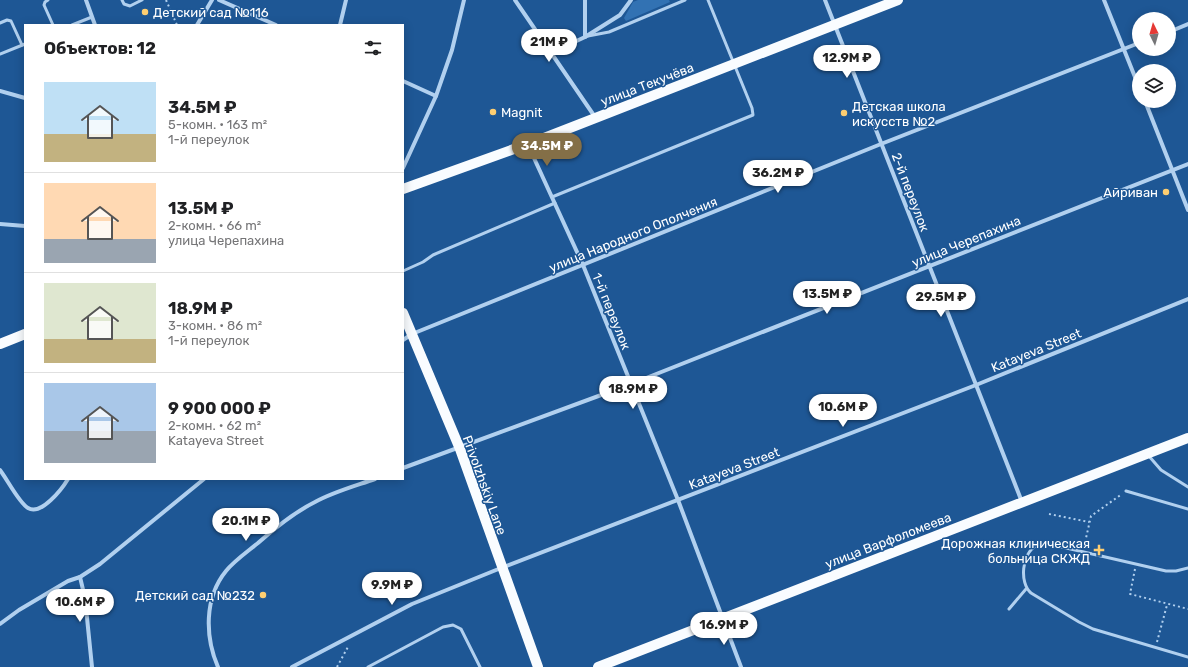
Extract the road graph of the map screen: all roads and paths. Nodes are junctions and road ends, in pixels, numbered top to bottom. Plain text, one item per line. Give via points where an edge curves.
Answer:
1 (48, 0) edge
2 (86, 0) edge
3 (122, 0) edge
4 (142, 0) edge
5 (166, 0) edge
6 (212, 0) edge
7 (219, 0) edge
8 (346, 0) edge
9 (464, 0) edge
10 (515, 0) edge
11 (585, 0) edge
12 (631, 0) edge
13 (685, 0) edge
14 (708, 0) edge
15 (825, 0) edge
16 (898, 0) edge
17 (1104, 0) edge
18 (92, 17) junction
19 (0, 23) edge
20 (53, 24) edge
21 (74, 24) edge
22 (95, 24) edge
23 (177, 24) edge
24 (197, 24) edge
25 (274, 24) edge
26 (340, 24) edge
27 (1188, 24) edge
28 (834, 25) junction
29 (1176, 29) edge
30 (585, 37) junction
31 (23, 45) edge
32 (1132, 46) edge
33 (1124, 49) junction
34 (551, 53) junction
35 (0, 54) edge
36 (735, 64) junction
37 (1132, 69) edge
38 (404, 81) edge
39 (0, 91) edge
40 (436, 96) junction
41 (24, 98) edge
42 (1148, 108) edge
43 (595, 118) junction
44 (527, 144) junction
45 (881, 144) junction
46 (1188, 164) edge
47 (404, 166) edge
48 (1172, 170) junction
49 (404, 189) edge
50 (552, 197) junction
51 (555, 203) junction
52 (1188, 210) edge
53 (0, 224) edge
54 (24, 226) edge
55 (583, 265) junction
56 (929, 266) junction
57 (404, 271) edge
58 (1188, 299) edge
59 (404, 319) edge
60 (24, 334) edge
61 (407, 337) edge
62 (0, 344) edge
63 (631, 384) junction
64 (976, 385) junction
65 (1188, 438) edge
66 (460, 448) junction
67 (1147, 454) junction
68 (404, 468) edge
69 (0, 470) edge
70 (67, 480) edge
71 (203, 480) edge
72 (371, 480) edge
73 (1188, 487) edge
74 (1126, 491) joint
75 (678, 500) junction
76 (1022, 502) junction
77 (1188, 509) edge
78 (1049, 514) dead end
79 (1089, 522) junction
80 (1083, 552) junction
81 (1136, 564) junction
82 (502, 568) junction
83 (1188, 568) edge
84 (80, 577) junction
85 (1026, 589) junction
86 (1167, 605) junction
87 (1009, 609) dead end
88 (1188, 609) edge
89 (721, 618) junction
90 (0, 624) edge
91 (356, 633) junction
92 (1156, 647) junction
93 (1188, 657) edge
94 (92, 667) edge
95 (218, 667) edge
96 (292, 667) edge
97 (337, 667) edge
98 (368, 667) edge
99 (480, 667) edge
100 (538, 667) edge
101 (598, 667) edge
102 (741, 667) edge

1 - 20 lane via 44,5
2 - 18 street
3 - 4 lane via 130,6
5 - 23 path
6 - 24 street
7 - 25 street
8 - 26 street
9 - 40 street via 452,50
10 - 34 street
11 - 30 street
12 - 30 street via 620,15
13 - 30 lane via 609,32
14 - 36 lane
15 - 28 street, 2-й переулок
16 - 28 main road, улица Текучёва
17 - 33 street
18 - 21 lane
18 - 22 street
19 - 31 lane via 11,21
27 - 29 street
28 - 36 main road, улица Текучёва
28 - 45 street, 2-й переулок
30 - 34 street
31 - 35 lane
32 - 33 street, улица Народного Ополчения
33 - 37 street
33 - 45 street, улица Народного Ополчения
34 - 43 street
36 - 43 main road, улица Текучёва
36 - 50 lane via 753,115
38 - 40 street
39 - 41 street
40 - 47 street
42 - 48 street
43 - 44 main road, улица Текучёва
44 - 49 main road, улица Текучёва
44 - 50 street, 1-й переулок
45 - 55 street, улица Народного Ополчения
45 - 56 street, 2-й переулок
46 - 48 street, улица Черепахина
48 - 52 street
48 - 56 street, улица Черепахина
50 - 51 street, 1-й переулок
51 - 55 street, 1-й переулок
51 - 57 lane via 432,255
53 - 54 street
55 - 61 street, улица Народного Ополчения
55 - 63 street, 1-й переулок
56 - 63 street, улица Черепахина
56 - 64 street, 2-й переулок
58 - 64 street, Katayeva Street
59 - 61 main road, Privolzhskiy Lane
60 - 62 main road
61 - 66 main road, Privolzhskiy Lane
63 - 66 street, улица Черепахина
63 - 75 street, 1-й переулок
64 - 75 street, Katayeva Street
64 - 76 street, 2-й переулок
65 - 67 main road, улица Варфоломеева
66 - 68 street, улица Черепахина
66 - 82 main road, Privolzhskiy Lane
67 - 73 lane via 1161,470
67 - 76 main road, улица Варфоломеева
69 - 70 street via 27,508 34,510 44,506 62,489
71 - 84 street via 100,564
72 - 95 street via 316,501 284,520 226,571 215,589 210,608 209,637
74 - 77 lane
74 - 79 path via 1091,516
75 - 82 street, Katayeva Street
75 - 89 street, 1-й переулок
76 - 89 main road, улица Варфоломеева
78 - 79 path
79 - 80 path
80 - 81 lane
80 - 85 lane via 1049,544 1037,545 1032,549 1024,566
81 - 83 lane via 1166,571
81 - 86 path via 1130,594
82 - 91 street, Katayeva Street via 412,604
82 - 100 main road, Privolzhskiy Lane
84 - 90 street via 68,581
84 - 94 street via 85,598
85 - 87 lane
85 - 92 lane via 1093,629
86 - 88 path
86 - 92 path
89 - 101 main road, улица Варфоломеева
89 - 102 street, 1-й переулок
91 - 96 street, Katayeva Street
91 - 97 path
92 - 93 lane
98 - 99 lane via 443,627 453,625 461,629

